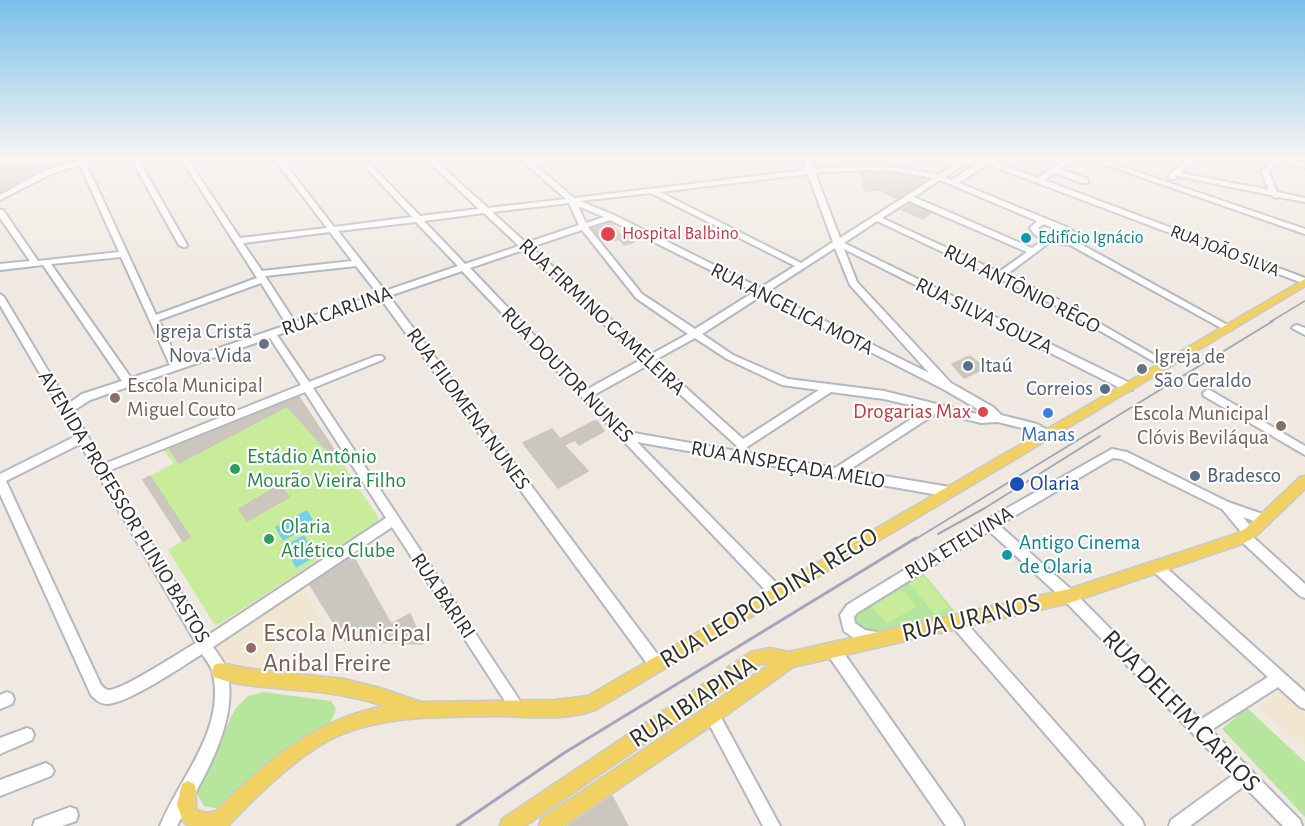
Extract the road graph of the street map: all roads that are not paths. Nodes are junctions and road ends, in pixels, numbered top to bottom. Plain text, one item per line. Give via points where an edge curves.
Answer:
1 (98, 196) edge
2 (155, 196) edge
3 (208, 196) edge
4 (305, 196) edge
5 (396, 196) edge
6 (470, 196) edge
7 (567, 196) edge
8 (574, 196) edge
9 (618, 196) edge
10 (662, 196) edge
11 (819, 196) edge
12 (913, 196) edge
13 (984, 196) edge
14 (1076, 196) edge
15 (1199, 196) edge
16 (1275, 196) edge
17 (909, 198) junction
18 (572, 200) junction
19 (1305, 200) edge
20 (585, 201) junction
21 (486, 210) junction
22 (0, 212) edge
23 (611, 217) junction
24 (876, 218) junction
25 (419, 219) junction
26 (1043, 220) junction
27 (584, 226) junction
28 (330, 228) junction
29 (1305, 232) edge
30 (1049, 239) junction
31 (238, 241) junction
32 (1071, 242) junction
33 (839, 243) junction
34 (183, 245) dead end
35 (525, 247) junction
36 (1032, 251) junction
37 (124, 254) junction
38 (40, 262) junction
39 (358, 263) junction
40 (801, 266) junction
41 (0, 267) edge
42 (464, 268) junction
43 (261, 276) junction
44 (999, 276) junction
45 (1305, 282) edge
46 (759, 293) junction
47 (383, 295) junction
48 (0, 297) edge
49 (154, 318) junction
50 (293, 326) junction
51 (1228, 328) junction
52 (272, 334) junction
53 (694, 334) junction
54 (379, 358) dead end
55 (648, 360) junction
56 (1165, 365) junction
57 (175, 366) junction
58 (128, 382) junction
59 (947, 386) junction
60 (1128, 387) junction
61 (306, 388) junction
62 (829, 388) junction
63 (1208, 393) dead end
64 (585, 395) junction
65 (937, 408) junction
66 (66, 411) junction
67 (998, 418) junction
68 (1040, 431) junction
69 (627, 436) junction
70 (82, 438) junction
71 (742, 451) junction
72 (1305, 451) edge
73 (102, 469) junction
74 (836, 473) junction
75 (0, 480) edge
76 (1305, 481) edge
77 (950, 492) junction
78 (1224, 505) junction
79 (393, 520) junction
80 (1264, 520) junction
81 (990, 524) junction
82 (1247, 535) junction
83 (1157, 567) junction
84 (776, 592) junction
85 (1305, 592) edge
86 (1068, 596) junction
87 (956, 621) junction
88 (880, 639) junction
89 (206, 644) junction
90 (833, 650) junction
91 (789, 660) junction
92 (656, 664) junction
93 (220, 671) junction
94 (1279, 678) junction
95 (1305, 702) edge
96 (517, 707) junction
97 (421, 710) junction
98 (712, 715) junction
99 (1199, 729) junction
100 (27, 735) dead end
101 (0, 746) edge
102 (46, 771) dead end
103 (1245, 776) junction
104 (0, 788) edge
105 (188, 790) junction
106 (70, 815) dead end
107 (218, 823) edge
108 (41, 826) edge
109 (168, 826) edge
110 (508, 826) edge
111 (548, 826) edge
112 (772, 826) edge
113 (956, 826) edge
114 (1136, 826) edge
115 (1177, 826) edge
116 (1294, 826) edge

1 - 37 street
2 - 34 street
3 - 31 street
4 - 28 street, RUA FILOMENA NUNES
5 - 25 street, RUA DOUTOR NUNES
6 - 21 street, RUA FIRMINO GAMELEIRA
7 - 18 street
8 - 20 street
9 - 20 street
10 - 40 street
11 - 33 street
12 - 17 street
13 - 26 street
14 - 45 street, RUA JOÃO SILVA
15 - 29 street
16 - 19 street
17 - 24 street
17 - 36 street
18 - 20 street, RUA ANGELICA MOTA
18 - 21 street
18 - 27 street
20 - 23 street, RUA ANGELICA MOTA
21 - 25 street
21 - 35 street, RUA FIRMINO GAMELEIRA
22 - 38 street
23 - 27 street, RUA CARLINA
23 - 46 street, RUA ANGELICA MOTA
24 - 33 street
24 - 44 street, RUA ANTÔNIO RÊGO
25 - 28 street
25 - 42 street, RUA DOUTOR NUNES
26 - 30 street via 1035,231
26 - 32 street via 1072,232 1075,237
27 - 35 street, RUA CARLINA
27 - 53 street via 639,296
28 - 31 street
28 - 39 street, RUA FILOMENA NUNES
30 - 32 street
30 - 36 street
31 - 43 street
32 - 51 street
33 - 40 street
33 - 59 street via 853,283
33 - 60 street, RUA SILVA SOUZA
35 - 42 street, RUA CARLINA
35 - 55 street, RUA FIRMINO GAMELEIRA
36 - 44 street
37 - 38 street
37 - 49 street
38 - 41 street
38 - 58 street
39 - 43 street
39 - 47 street, RUA FILOMENA NUNES
40 - 46 street
42 - 47 street, RUA CARLINA
42 - 64 street, RUA DOUTOR NUNES
43 - 49 street
43 - 50 street
44 - 56 street, RUA ANTÔNIO RÊGO via 1058,303
45 - 51 main road, RUA LEOPOLDINA REGO
46 - 53 street
46 - 59 street, RUA ANGELICA MOTA
47 - 50 street, RUA CARLINA
47 - 92 street, RUA FILOMENA NUNES
48 - 66 street, AVENIDA PROFESSOR PLINIO BASTOS
49 - 57 street
50 - 52 street, RUA CARLINA
51 - 56 main road, RUA LEOPOLDINA REGO
52 - 57 street, RUA CARLINA
52 - 61 street, RUA BARIRI
53 - 55 street
53 - 62 street via 730,357 775,378
54 - 61 street
55 - 64 street
55 - 71 street, RUA FIRMINO GAMELEIRA
56 - 60 main road, RUA LEOPOLDINA REGO
57 - 58 street, RUA CARLINA
58 - 66 street, RUA CARLINA via 86,397
59 - 67 street
60 - 68 main road, RUA LEOPOLDINA REGO
61 - 73 street
61 - 79 street, RUA BARIRI
62 - 65 street via 884,395
62 - 71 street
63 - 72 street
64 - 69 street, RUA DOUTOR NUNES
65 - 67 street via 981,419
65 - 74 street
66 - 70 street, AVENIDA PROFESSOR PLINIO BASTOS
67 - 68 street
68 - 77 main road, RUA LEOPOLDINA REGO
69 - 71 street, RUA ANSPEÇADA MELO
69 - 84 street, RUA DOUTOR NUNES
70 - 73 street, AVENIDA PROFESSOR PLINIO BASTOS
70 - 75 street
71 - 74 street, RUA ANSPEÇADA MELO
73 - 89 street, AVENIDA PROFESSOR PLINIO BASTOS
74 - 77 street, RUA ANSPEÇADA MELO
75 - 89 street via 102,696 119,695 131,689
76 - 80 main road, RUA URANOS
77 - 84 main road, RUA LEOPOLDINA REGO
78 - 80 street
78 - 81 street, RUA ETELVINA via 1114,453
78 - 82 street
79 - 89 street
79 - 96 street, RUA BARIRI
80 - 82 main road, RUA URANOS
81 - 86 street, RUA DELFIM CARLOS
81 - 88 street, RUA ETELVINA via 852,609 847,615 849,627 863,636
82 - 83 main road, RUA URANOS
82 - 85 street
83 - 86 main road, RUA URANOS
83 - 94 street
84 - 92 main road, RUA LEOPOLDINA REGO
86 - 87 main road, RUA URANOS
86 - 99 street, RUA DELFIM CARLOS
87 - 88 main road, RUA URANOS
87 - 114 street
88 - 90 main road, RUA URANOS
89 - 93 street, AVENIDA PROFESSOR PLINIO BASTOS
90 - 91 main road, RUA URANOS
90 - 113 street
91 - 98 main road, RUA IBIAPINA
91 - 110 main road, RUA IBIAPINA via 758,657
92 - 96 main road, RUA LEOPOLDINA REGO via 591,703 562,709
93 - 97 main road via 342,687
93 - 105 street, AVENIDA PROFESSOR PLINIO BASTOS via 218,724
94 - 95 street
94 - 99 street
96 - 97 main road, RUA LEOPOLDINA REGO
97 - 107 main road, RUA LEOPOLDINA REGO via 337,727 280,767
98 - 111 main road, RUA IBIAPINA
98 - 112 street
99 - 103 street, RUA DELFIM CARLOS
100 - 101 street
102 - 104 street
103 - 115 street
103 - 116 street, RUA DELFIM CARLOS
105 - 107 main road via 186,805 190,817
105 - 109 street
106 - 108 street

